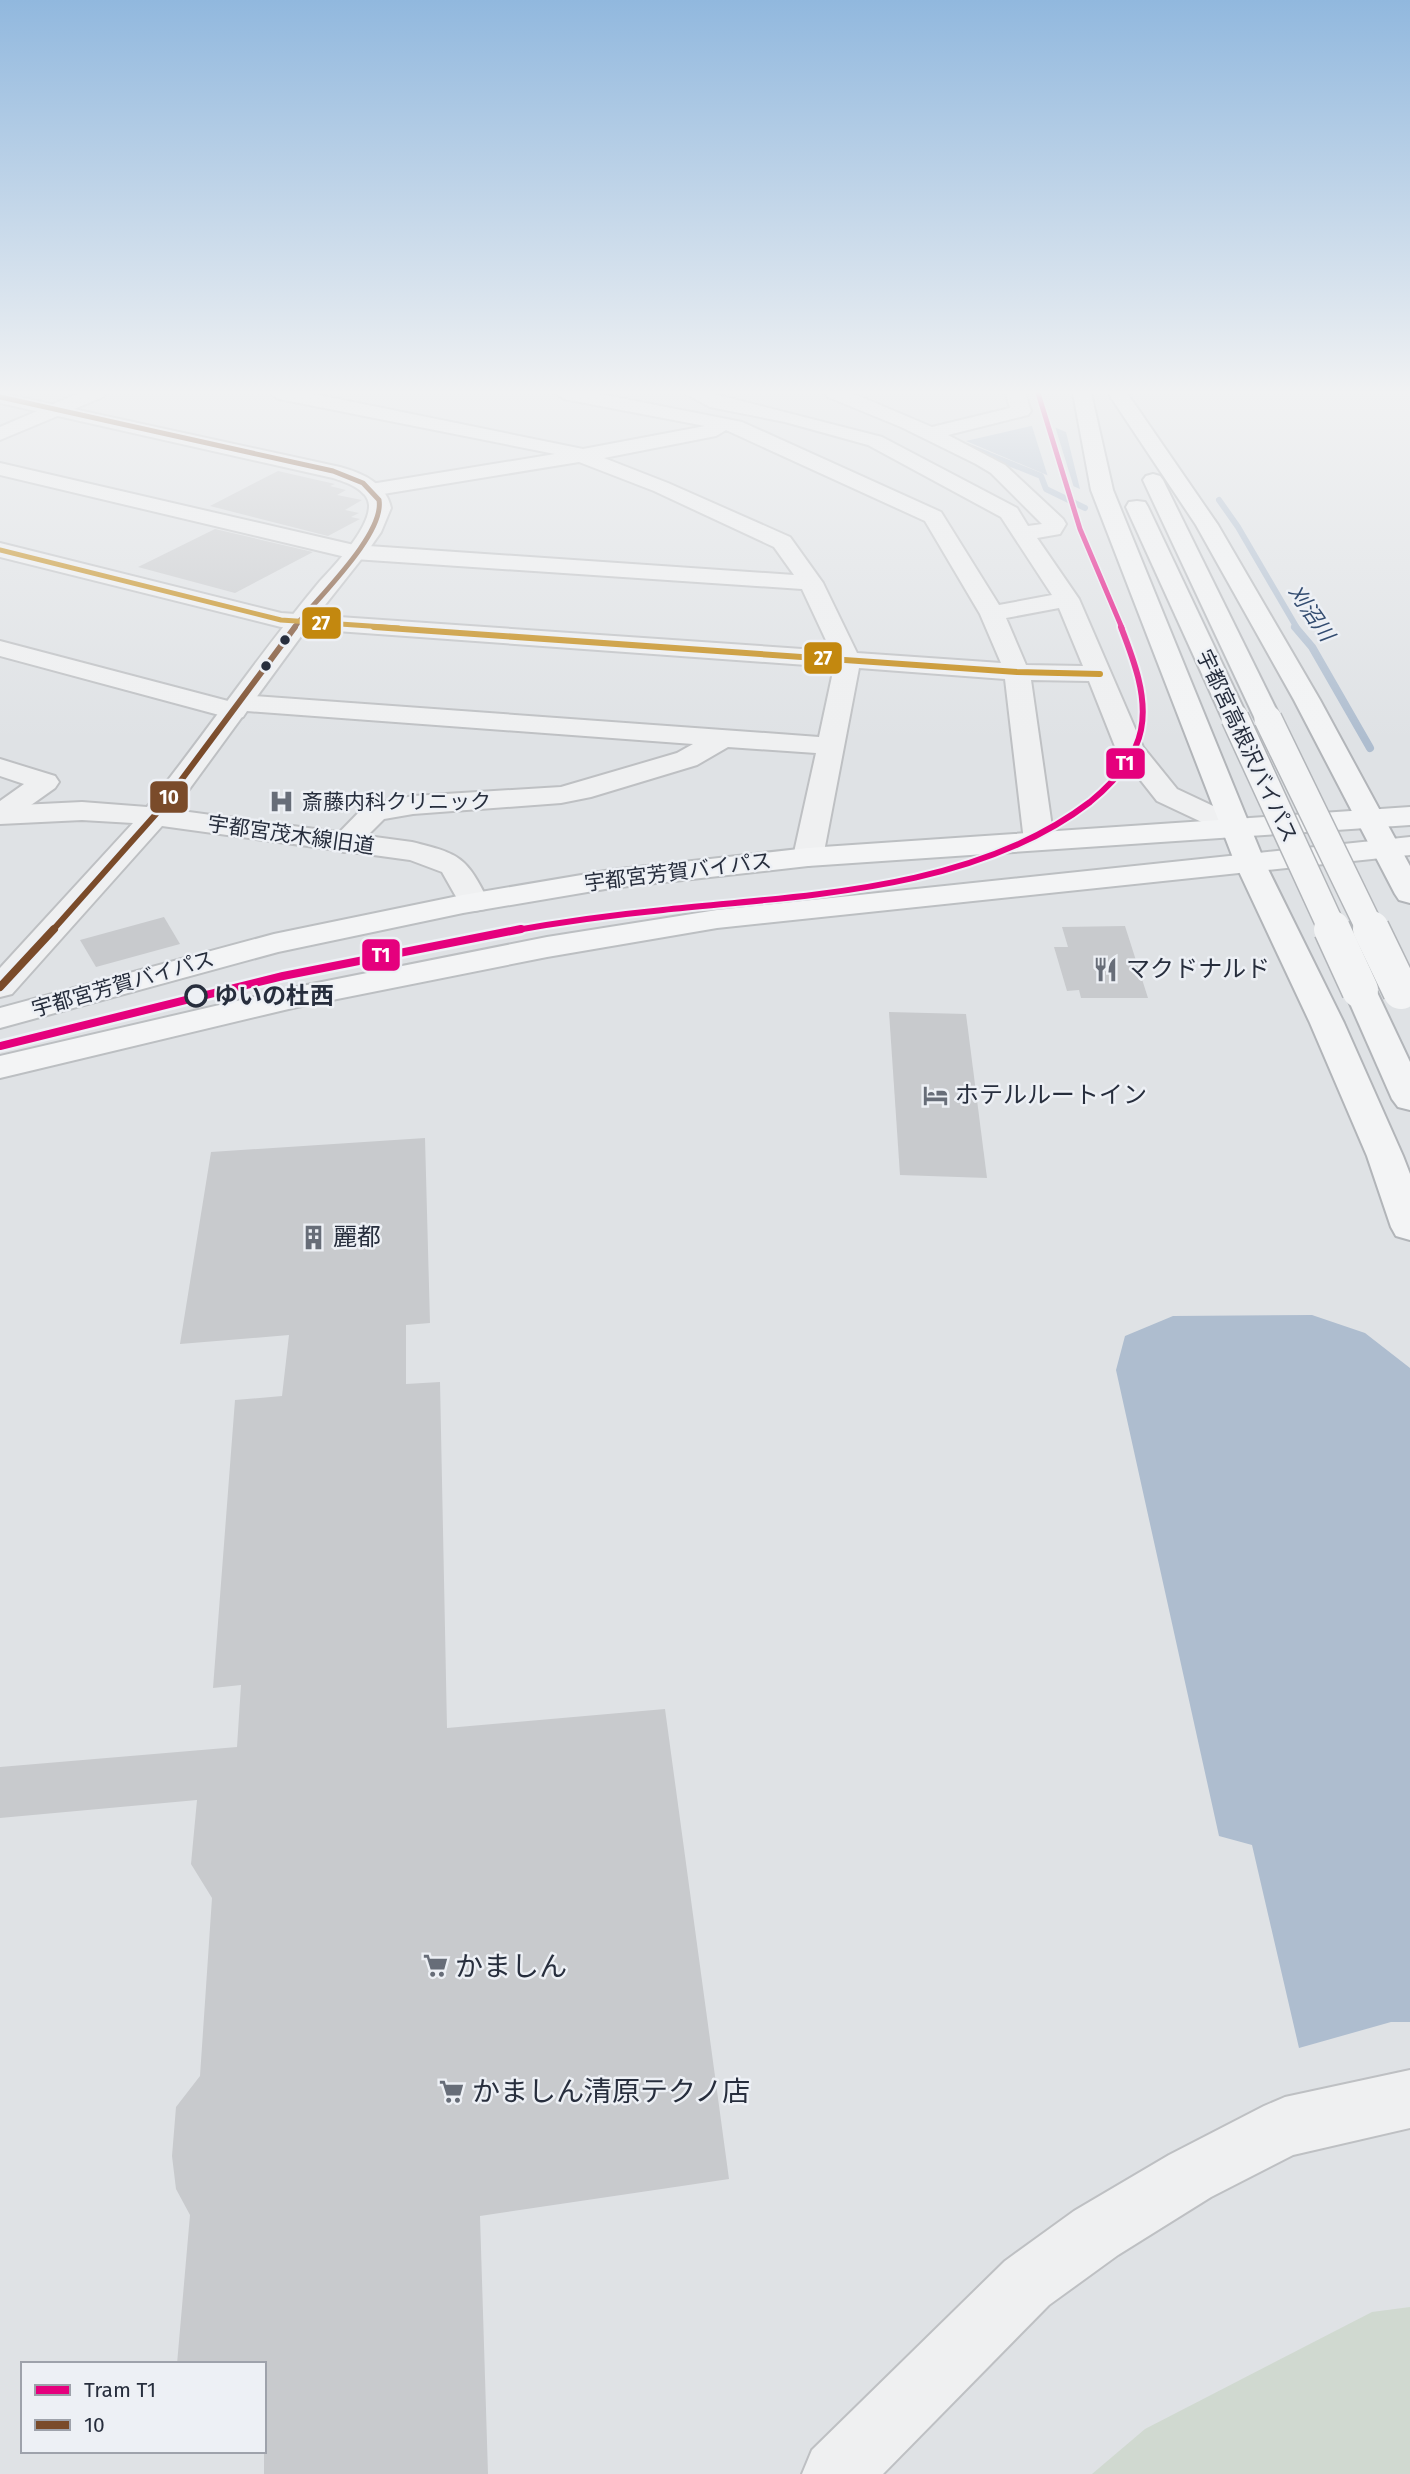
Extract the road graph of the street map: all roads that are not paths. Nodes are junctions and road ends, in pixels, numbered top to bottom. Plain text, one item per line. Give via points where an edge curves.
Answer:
1 (168, 508) edge
2 (380, 508) edge
3 (708, 508) edge
4 (914, 508) edge
5 (1001, 508) edge
6 (1039, 508) edge
7 (1109, 508) edge
8 (1138, 508) edge
9 (1169, 508) edge
10 (1195, 508) edge
11 (1023, 533) junction
12 (0, 550) edge
13 (354, 552) junction
14 (811, 583) junction
15 (1067, 599) junction
16 (992, 614) junction
17 (299, 622) junction
18 (0, 648) edge
19 (848, 660) junction
20 (1017, 672) junction
21 (1100, 674) junction
22 (237, 707) junction
23 (723, 738) junction
24 (831, 746) junction
25 (0, 767) edge
26 (0, 814) edge
27 (155, 816) junction
28 (1410, 816) edge
29 (1371, 819) junction
30 (1235, 827) junction
31 (1039, 841) junction
32 (344, 843) junction
33 (1398, 847) edge
34 (808, 857) junction
35 (1250, 863) junction
36 (1410, 894) edge
37 (474, 902) junction
38 (0, 987) edge
39 (1406, 1000) edge
40 (0, 1018) edge
41 (0, 1067) edge
42 (1410, 1099) edge
43 (1410, 1227) edge
44 (1410, 2099) edge
45 (836, 2474) edge

1 - 13 street
2 - 13 street via 372,530
3 - 14 street via 782,542
4 - 16 street via 933,517
5 - 11 street
6 - 11 street via 1055,524 1052,529
7 - 30 main road
8 - 42 main road, 宇都宮高根沢バイパス, bridge
9 - 39 main road, 宇都宮高根沢バイパス, bridge
10 - 29 main road
11 - 15 street
12 - 17 street via 262,617
13 - 14 street
13 - 17 street
14 - 19 street
15 - 16 street
15 - 21 street
16 - 20 street
17 - 19 street
17 - 22 street
18 - 22 street
19 - 20 street
19 - 24 street
20 - 21 street
20 - 31 street
21 - 30 street via 1130,749 1158,785 1167,795
22 - 23 street
22 - 27 street
23 - 24 street
23 - 32 street via 687,759 592,789 375,812
24 - 34 street
25 - 26 street via 45,782
26 - 27 street, 宇都宮茂木線旧道 via 82,811
27 - 32 street, 宇都宮茂木線旧道
27 - 38 street
28 - 29 main road, 宇都宮芳賀バイパス
29 - 30 main road, 宇都宮芳賀バイパス
29 - 33 main road
30 - 31 main road, 宇都宮芳賀バイパス
30 - 35 main road
31 - 34 main road, 宇都宮芳賀バイパス
32 - 37 street, 宇都宮茂木線旧道 via 443,860 457,867
33 - 35 main road, 宇都宮芳賀バイパス
33 - 36 main road
34 - 37 main road, 宇都宮芳賀バイパス via 611,879
35 - 41 main road, 宇都宮芳賀バイパス via 691,923 296,997
35 - 43 main road via 1327,1024 1385,1156
37 - 40 main road, 宇都宮芳賀バイパス via 261,946
44 - 45 street via 1285,2127 1190,2176 1096,2233 1027,2283

